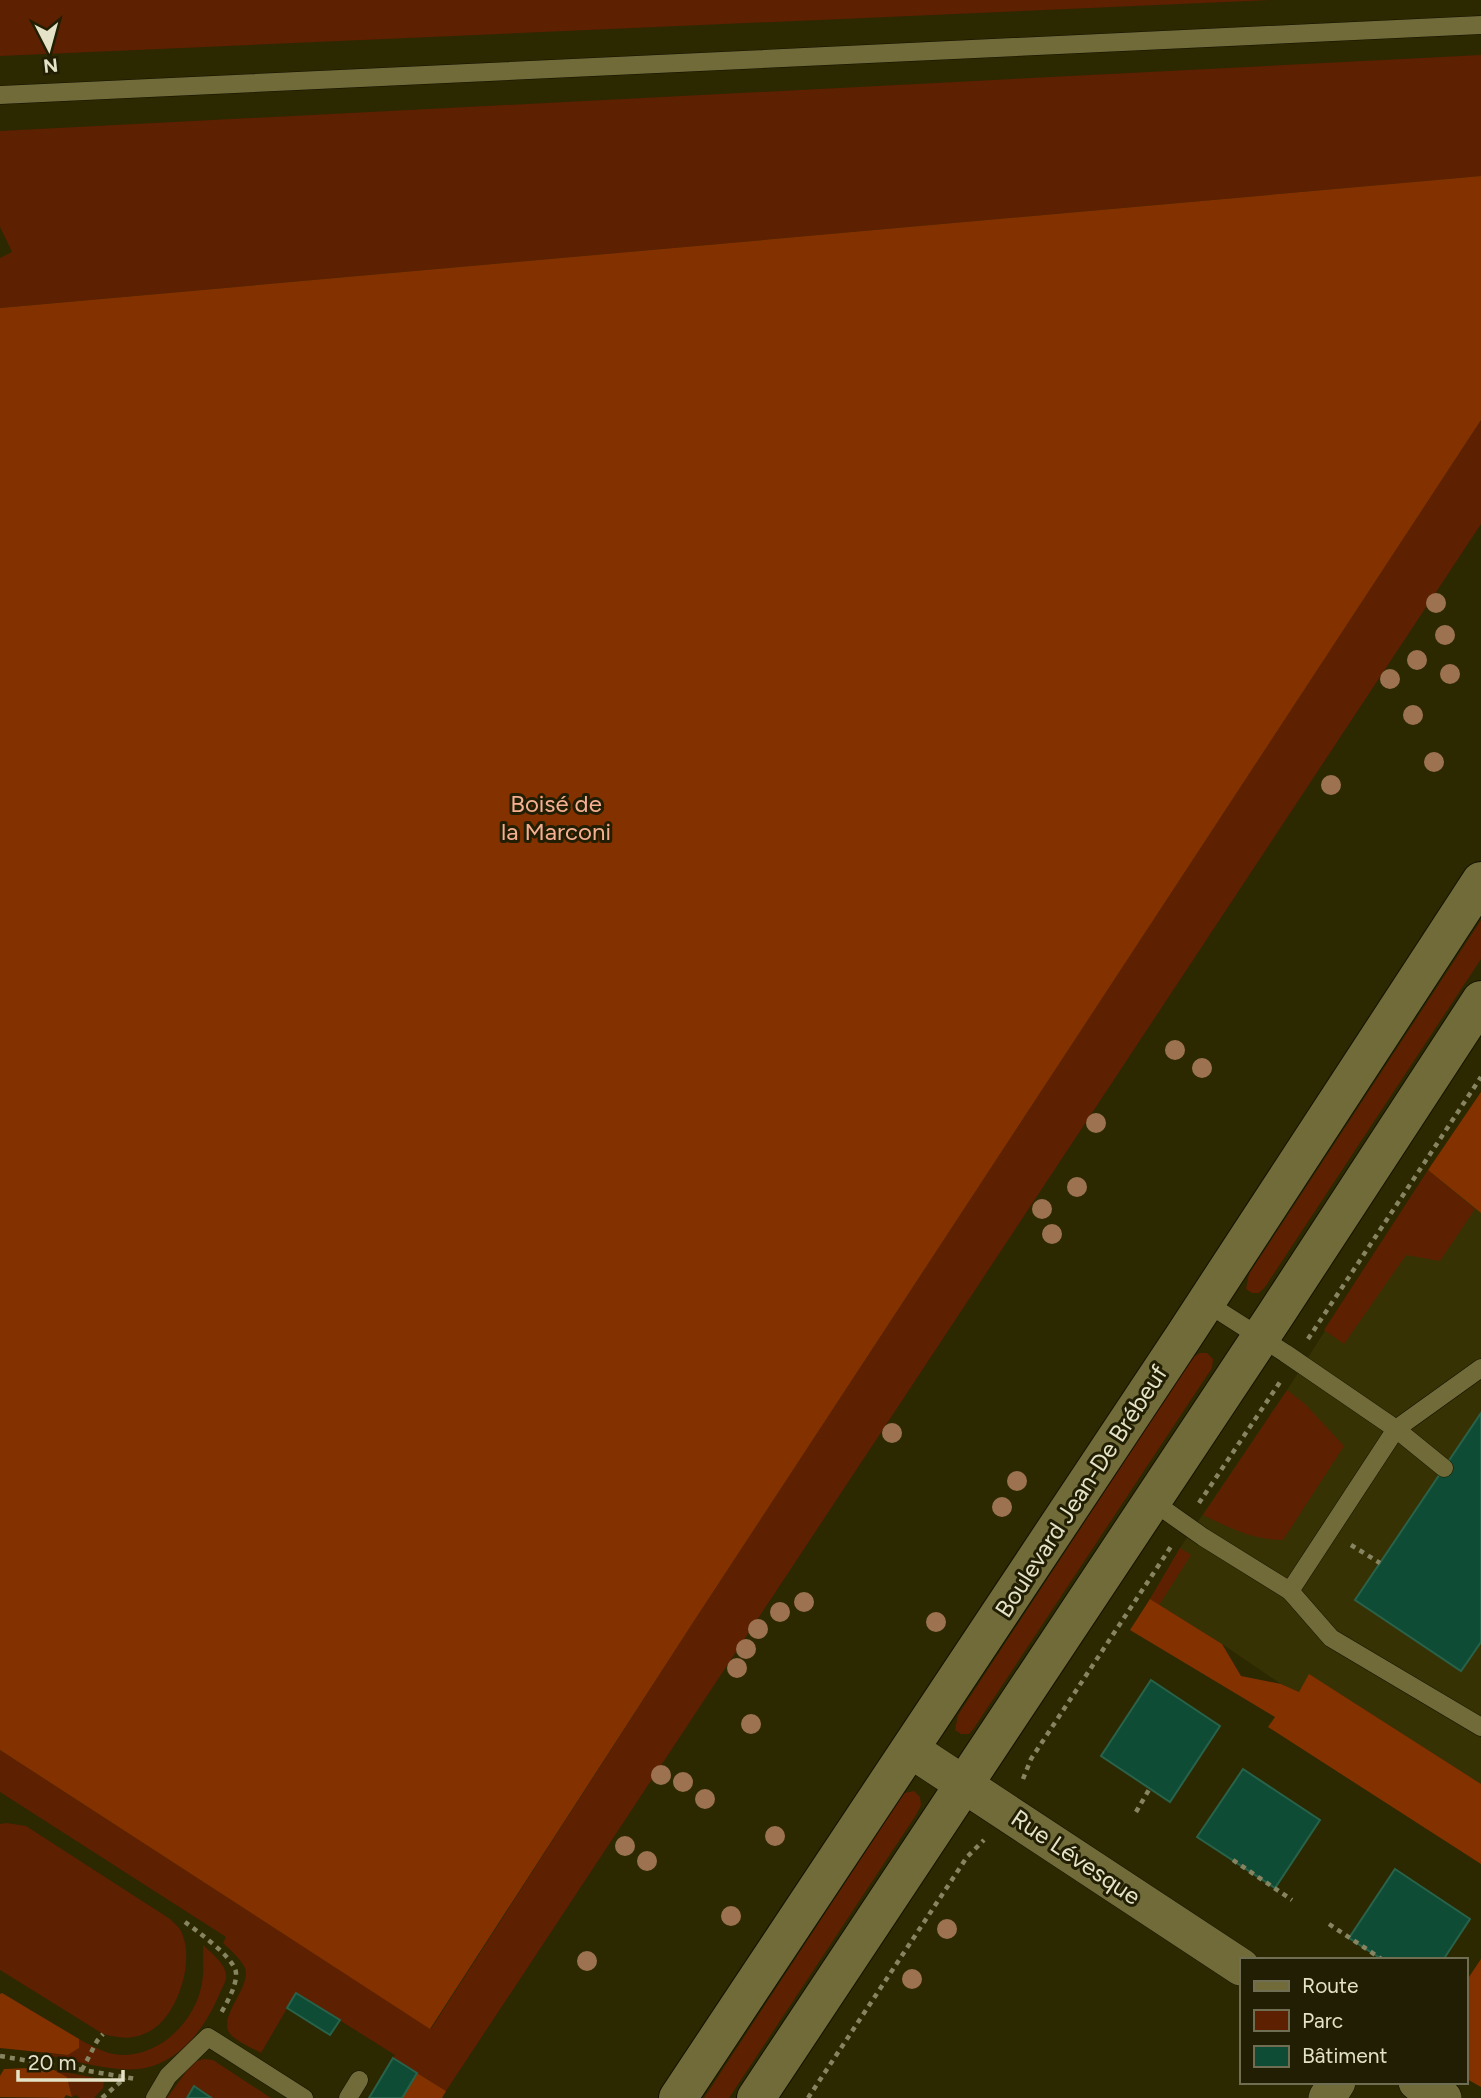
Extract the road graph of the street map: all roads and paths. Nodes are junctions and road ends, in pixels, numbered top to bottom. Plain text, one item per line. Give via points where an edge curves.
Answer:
1 (1481, 25) edge
2 (0, 94) edge
3 (1481, 881) edge
4 (1481, 1000) edge
5 (1481, 1077) edge
6 (1205, 1302) junction
7 (1318, 1323) dead end
8 (1261, 1338) junction
9 (1477, 1378) edge
10 (1278, 1385) dead end
11 (1396, 1429) junction
12 (1444, 1468) dead end
13 (1152, 1501) junction
14 (1196, 1507) dead end
15 (1329, 1531) junction
16 (1175, 1540) dead end
17 (1380, 1563) dead end
18 (1290, 1591) junction
19 (1481, 1727) edge
20 (910, 1749) junction
21 (1022, 1781) dead end
22 (964, 1783) junction
23 (1150, 1788) dead end
24 (1136, 1811) dead end
25 (986, 1836) dead end
26 (1233, 1860) dead end
27 (1292, 1900) dead end
28 (185, 1922) dead end
29 (1329, 1924) dead end
30 (1380, 1958) edge
31 (1240, 1966) edge
32 (103, 2034) dead end
33 (208, 2037) junction
34 (1, 2057) edge
35 (82, 2070) junction
36 (168, 2076) junction
37 (126, 2078) junction
38 (359, 2080) dead end
39 (1420, 2084) edge
40 (102, 2098) edge
41 (155, 2098) edge
42 (304, 2098) edge
43 (348, 2098) edge
44 (678, 2098) edge
45 (756, 2098) edge
46 (808, 2098) edge
47 (1443, 2098) edge

1 - 2 lane
3 - 6 main road, Boulevard Jean-De Brébeuf
4 - 8 main road
5 - 7 path
6 - 8 lane
6 - 20 main road, Boulevard Jean-De Brébeuf
8 - 11 lane
8 - 13 main road
9 - 11 lane
10 - 14 path
11 - 12 lane
11 - 15 lane
13 - 18 lane
13 - 22 main road
15 - 17 path
15 - 18 lane
16 - 21 path via 1031,1759
18 - 19 lane via 1331,1638
20 - 22 street, Rue Lévesque
20 - 44 main road, Boulevard Jean-De Brébeuf
22 - 31 street, Rue Lévesque
22 - 45 main road
23 - 24 path
25 - 46 path via 967,1857
26 - 27 path
28 - 33 path via 234,1966 236,1974
29 - 30 path
32 - 35 path
33 - 36 lane
33 - 42 lane
34 - 35 path
35 - 37 path
36 - 37 path
36 - 41 lane
37 - 40 path
38 - 43 lane
39 - 47 street

